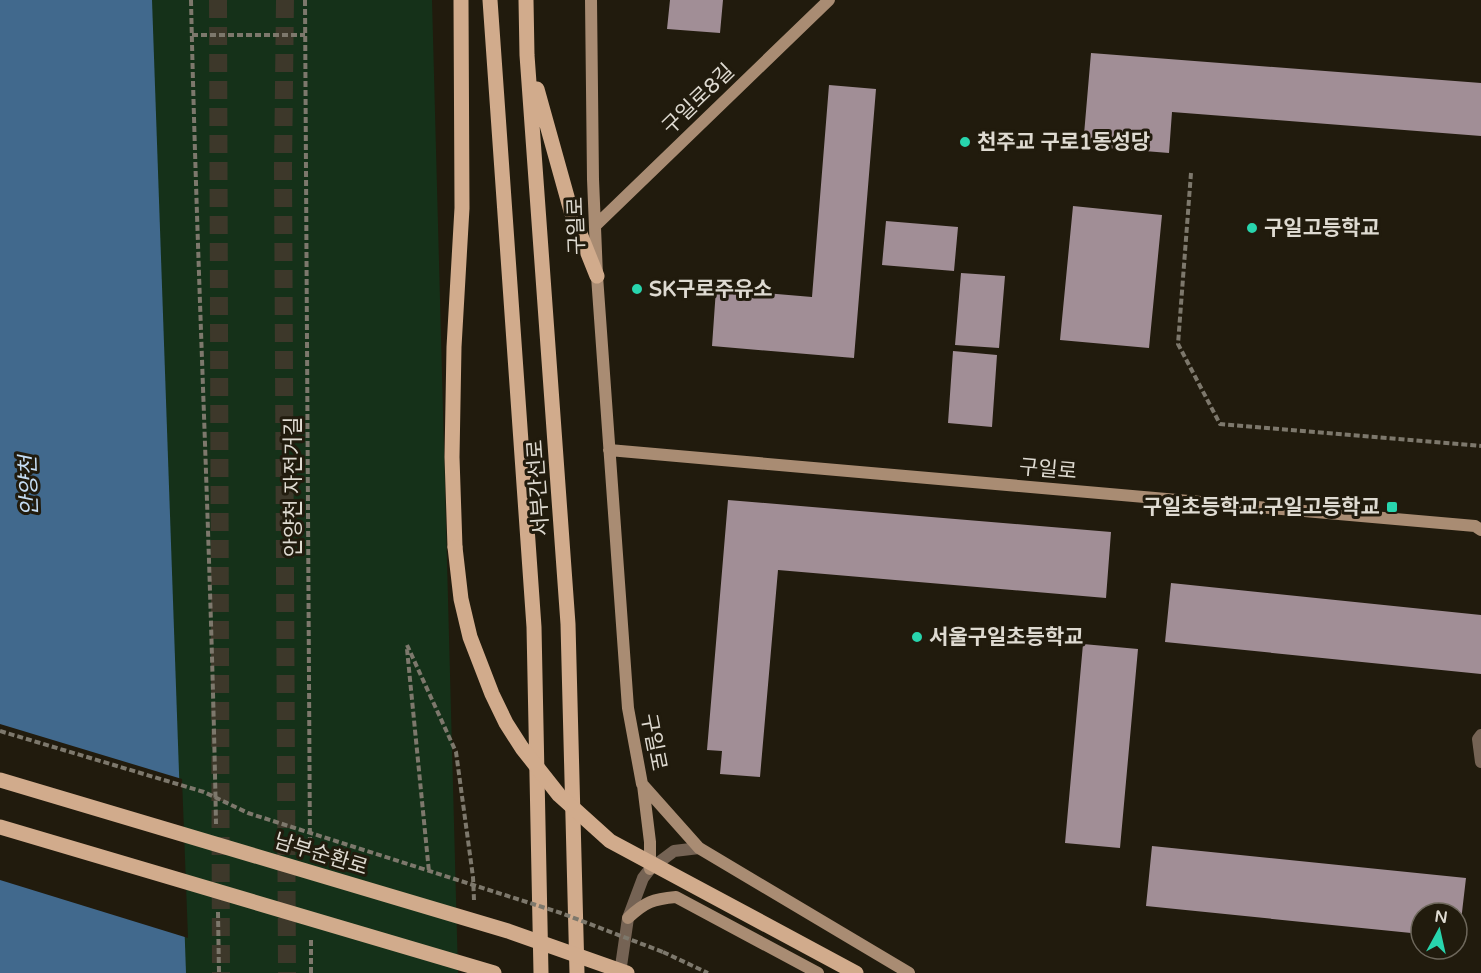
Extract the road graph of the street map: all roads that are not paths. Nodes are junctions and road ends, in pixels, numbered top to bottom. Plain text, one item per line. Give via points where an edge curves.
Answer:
1 (461, 0) edge
2 (490, 0) edge
3 (526, 0) edge
4 (591, 0) edge
5 (829, 0) edge
6 (527, 54) junction
7 (595, 226) junction
8 (597, 276) junction
9 (609, 450) junction
10 (1481, 530) edge
11 (1481, 735) edge
12 (1481, 762) edge
13 (0, 780) edge
14 (642, 784) junction
15 (0, 827) edge
16 (699, 848) junction
17 (650, 868) junction
18 (628, 918) junction
19 (494, 973) edge
20 (541, 973) edge
21 (577, 973) edge
22 (620, 973) edge
23 (627, 973) edge
24 (818, 973) edge
25 (856, 973) edge
26 (909, 973) edge

1 - 25 main road, bridge via 462,208 452,457 455,547 470,637 492,694 522,748 559,795 610,842
2 - 20 main road, 서부간선로 via 534,627
3 - 6 main road, 서부간선로
4 - 7 main road, 구일로
5 - 7 main road, 구일로8길
6 - 8 main road via 571,211
6 - 21 main road, 서부간선로 via 568,624
7 - 8 main road, 구일로
8 - 9 main road, 구일로
9 - 10 main road, 구일로 via 1475,526
9 - 14 main road, 구일로 via 628,708
11 - 12 street
13 - 23 main road, 남부순환로, bridge via 508,931
14 - 16 main road, 구일로
14 - 17 main road
15 - 19 main road, bridge
16 - 17 street via 674,851
16 - 26 main road, 구일로
17 - 18 street
18 - 22 street
18 - 24 main road via 641,905 657,898 676,897

